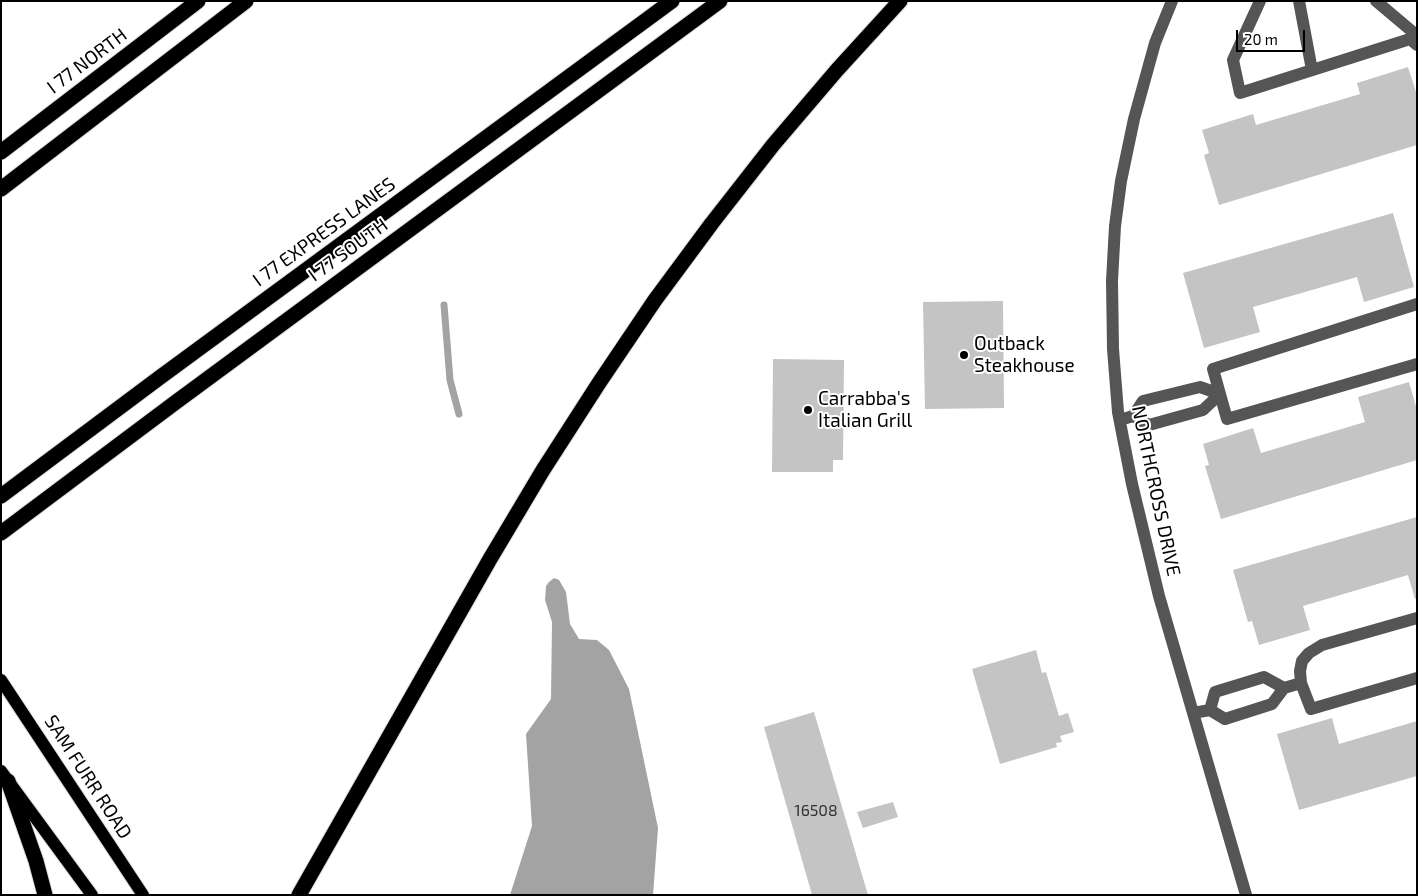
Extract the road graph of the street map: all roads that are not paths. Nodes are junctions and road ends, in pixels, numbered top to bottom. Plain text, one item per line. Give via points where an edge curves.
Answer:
1 (198, 1) edge
2 (246, 1) edge
3 (672, 1) edge
4 (720, 1) edge
5 (900, 1) edge
6 (1172, 1) edge
7 (1260, 1) edge
8 (1299, 1) edge
9 (1376, 1) edge
10 (1413, 42) edge
11 (1312, 70) junction
12 (1, 152) edge
13 (1, 189) edge
14 (1417, 304) edge
15 (1417, 364) edge
16 (1220, 394) junction
17 (1133, 416) junction
18 (1120, 420) junction
19 (1, 496) edge
20 (1, 533) edge
21 (1417, 618) edge
22 (1417, 678) edge
23 (1, 680) edge
24 (1301, 683) junction
25 (1284, 688) junction
26 (1210, 710) junction
27 (1193, 712) junction
28 (4, 776) edge
29 (44, 895) edge
30 (92, 895) edge
31 (143, 895) edge
32 (299, 895) edge
33 (1246, 895) edge

1 - 12 highway, I 77 NORTH
2 - 13 highway
3 - 19 highway, I 77 EXPRESS LANES
4 - 20 highway, I 77 SOUTH
5 - 32 highway via 773,145 655,300 604,375 490,559
6 - 18 street, NORTHCROSS DRIVE via 1155,43 1134,119 1115,226 1113,349
7 - 11 street via 1233,60 1240,93
8 - 11 street
9 - 10 street via 1414,33
10 - 11 street
14 - 16 street via 1213,369
15 - 16 street via 1227,419
16 - 17 street via 1203,410 1149,424
16 - 17 street via 1200,387 1143,401
17 - 18 street
18 - 27 street, NORTHCROSS DRIVE via 1129,473 1157,586
21 - 24 street via 1322,645 1302,661
22 - 24 street via 1311,709
23 - 31 main road, SAM FURR ROAD
24 - 25 street
25 - 26 street via 1272,704 1225,719
25 - 26 street via 1264,677 1215,692
26 - 27 street
27 - 33 street, NORTHCROSS DRIVE
28 - 29 highway via 36,861
28 - 30 main road

